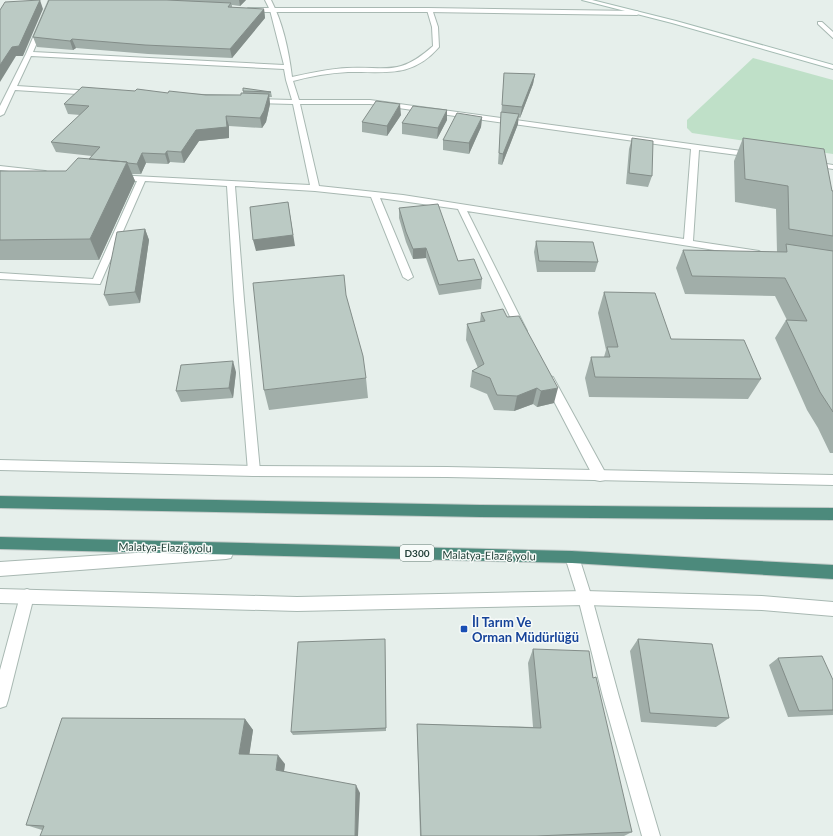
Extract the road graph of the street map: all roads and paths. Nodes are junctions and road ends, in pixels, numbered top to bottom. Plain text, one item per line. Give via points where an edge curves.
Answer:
1 (52, 0) edge
2 (268, 0) edge
3 (585, 0) edge
4 (244, 10) edge
5 (273, 10) junction
6 (430, 10) junction
7 (637, 14) junction
8 (820, 24) dead end
9 (833, 36) edge
10 (29, 54) junction
11 (288, 67) junction
12 (833, 67) edge
13 (288, 80) junction
14 (12, 88) junction
15 (98, 93) edge
16 (248, 100) edge
17 (296, 102) junction
18 (0, 114) edge
19 (695, 147) junction
20 (764, 157) edge
21 (802, 162) edge
22 (833, 167) edge
23 (0, 168) edge
24 (55, 173) edge
25 (110, 176) edge
26 (142, 178) junction
27 (231, 183) junction
28 (315, 188) junction
29 (375, 196) junction
30 (460, 207) junction
31 (688, 242) junction
32 (772, 256) edge
33 (0, 276) edge
34 (408, 277) dead end
35 (529, 344) edge
36 (544, 372) edge
37 (0, 465) edge
38 (254, 471) junction
39 (600, 476) junction
40 (833, 480) edge
41 (0, 502) edge
42 (833, 514) edge
43 (0, 543) edge
44 (275, 550) junction
45 (572, 557) junction
46 (0, 568) edge
47 (833, 572) edge
48 (0, 596) edge
49 (27, 596) junction
50 (585, 598) junction
51 (833, 609) edge
52 (0, 700) edge
53 (651, 836) edge

1 - 10 street
2 - 5 street
3 - 7 street
4 - 5 street
5 - 6 street
5 - 11 street
6 - 7 street
6 - 13 street via 435,27 436,47 408,68 347,70 310,74
7 - 12 street
8 - 9 street
10 - 11 street
10 - 14 street
11 - 13 street
13 - 17 street
14 - 15 street
14 - 18 street
16 - 17 street
17 - 19 street via 370,102
17 - 28 street
19 - 20 street
19 - 31 street
21 - 22 street
23 - 24 street
25 - 26 street
26 - 27 street
26 - 33 street via 96,282
27 - 28 street
27 - 38 street
28 - 29 street
29 - 30 street
29 - 34 street
30 - 31 street
30 - 35 street
31 - 32 street
36 - 39 street
37 - 38 street
38 - 39 street
39 - 40 street
41 - 42 highway via 472,511
43 - 44 highway, Malatya-Elazığ yolu / D300
44 - 45 highway, Malatya-Elazığ yolu / D300
44 - 46 street
45 - 47 highway, Malatya-Elazığ yolu / D300
45 - 50 street
48 - 49 street
49 - 50 street via 297,604
49 - 52 street
50 - 51 street via 762,603
50 - 53 street

